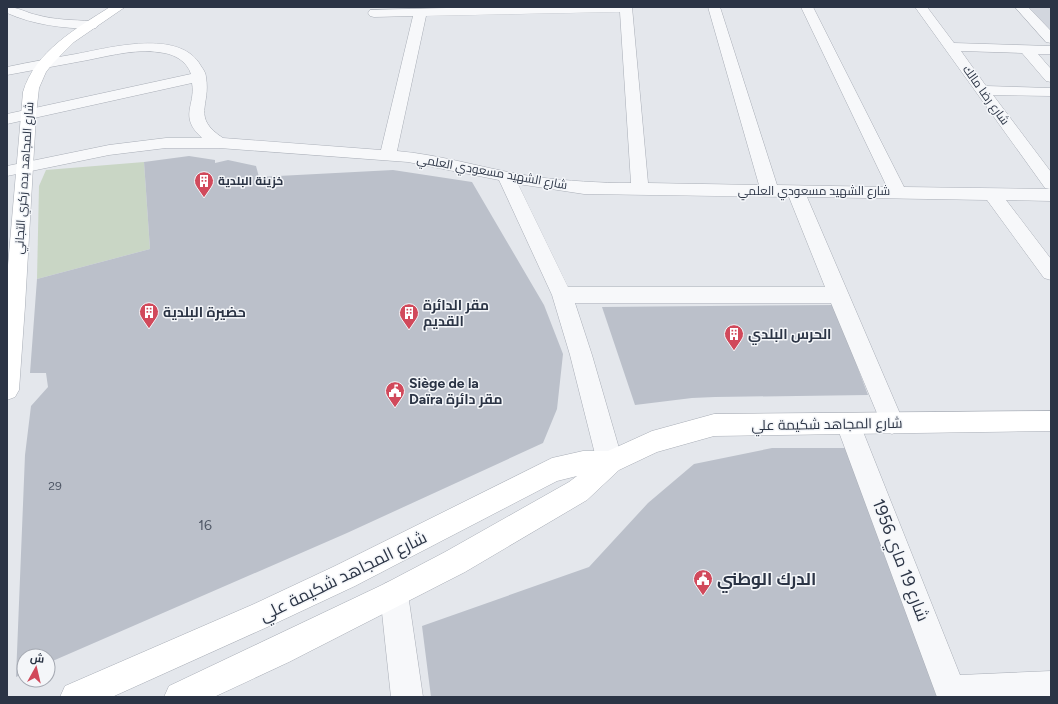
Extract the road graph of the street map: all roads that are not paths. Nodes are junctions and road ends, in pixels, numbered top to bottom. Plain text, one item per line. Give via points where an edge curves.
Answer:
1 (7, 7) edge
2 (119, 7) edge
3 (377, 7) edge
4 (626, 7) edge
5 (714, 7) edge
6 (807, 7) edge
7 (922, 7) edge
8 (1021, 7) edge
9 (420, 12) junction
10 (30, 17) junction
11 (7, 21) edge
12 (91, 25) junction
13 (1051, 39) edge
14 (951, 47) junction
15 (1026, 49) junction
16 (1051, 50) edge
17 (45, 63) junction
18 (7, 70) edge
19 (198, 77) junction
20 (1051, 78) edge
21 (982, 90) junction
22 (1051, 92) edge
23 (28, 115) junction
24 (7, 119) edge
25 (220, 143) junction
26 (388, 156) junction
27 (15, 169) edge
28 (506, 177) junction
29 (1051, 184) edge
30 (640, 189) junction
31 (770, 191) junction
32 (796, 191) junction
33 (898, 192) junction
34 (992, 194) junction
35 (1051, 195) edge
36 (1051, 273) edge
37 (562, 295) junction
38 (838, 295) junction
39 (7, 390) edge
40 (1051, 421) edge
41 (892, 423) junction
42 (848, 424) junction
43 (610, 462) junction
44 (394, 594) junction
45 (1051, 687) edge
46 (952, 694) edge
47 (76, 697) edge
48 (180, 697) edge
49 (407, 697) edge

1 - 10 street
2 - 12 main road, شارع المجاهد بده زكري التجاني
3 - 9 street via 374,13
4 - 9 street
4 - 30 street
5 - 31 street
6 - 33 street
7 - 14 street, شارع رضا مالك
8 - 13 street
9 - 26 street
10 - 11 street
10 - 12 street via 59,24
12 - 17 main road, شارع المجاهد بده زكري التجاني
14 - 15 street
14 - 21 street, شارع رضا مالك
15 - 16 street
15 - 20 street
17 - 18 street
17 - 19 street via 129,48 158,47 181,53 195,68
17 - 23 main road, شارع المجاهد بده زكري التجاني via 33,85
19 - 23 street
19 - 25 street via 200,86 197,120 204,133
21 - 22 street
21 - 29 street, شارع رضا مالك
23 - 24 street
23 - 27 main road, شارع المجاهد بده زكري التجاني
25 - 26 street, شارع الشهيد مسعودي العلمي
25 - 27 street, شارع الشهيد مسعودي العلمي via 137,146
26 - 28 street, شارع الشهيد مسعودي العلمي via 444,163
27 - 39 main road, شارع المجاهد بده زكري التجاني via 15,306
28 - 30 street, شارع الشهيد مسعودي العلمي via 565,186
28 - 37 street
30 - 31 street, شارع الشهيد مسعودي العلمي
31 - 32 street, شارع الشهيد مسعودي العلمي
32 - 33 street, شارع الشهيد مسعودي العلمي
32 - 38 street
33 - 34 street, شارع الشهيد مسعودي العلمي
34 - 35 street, شارع الشهيد مسعودي العلمي
34 - 36 street
37 - 38 street
37 - 43 street
38 - 41 street
40 - 41 main road, شارع المجاهد شكيمة علي
41 - 42 main road, شارع المجاهد شكيمة علي
42 - 43 main road, شارع المجاهد شكيمة علي via 714,425 652,442
42 - 46 street, شارع 19 ماي 1956
43 - 44 main road, شارع المجاهد شكيمة علي via 578,491
43 - 47 main road, شارع المجاهد شكيمة علي via 583,463 552,470 345,576
44 - 48 main road, شارع المجاهد شكيمة علي
44 - 49 street
45 - 46 street

